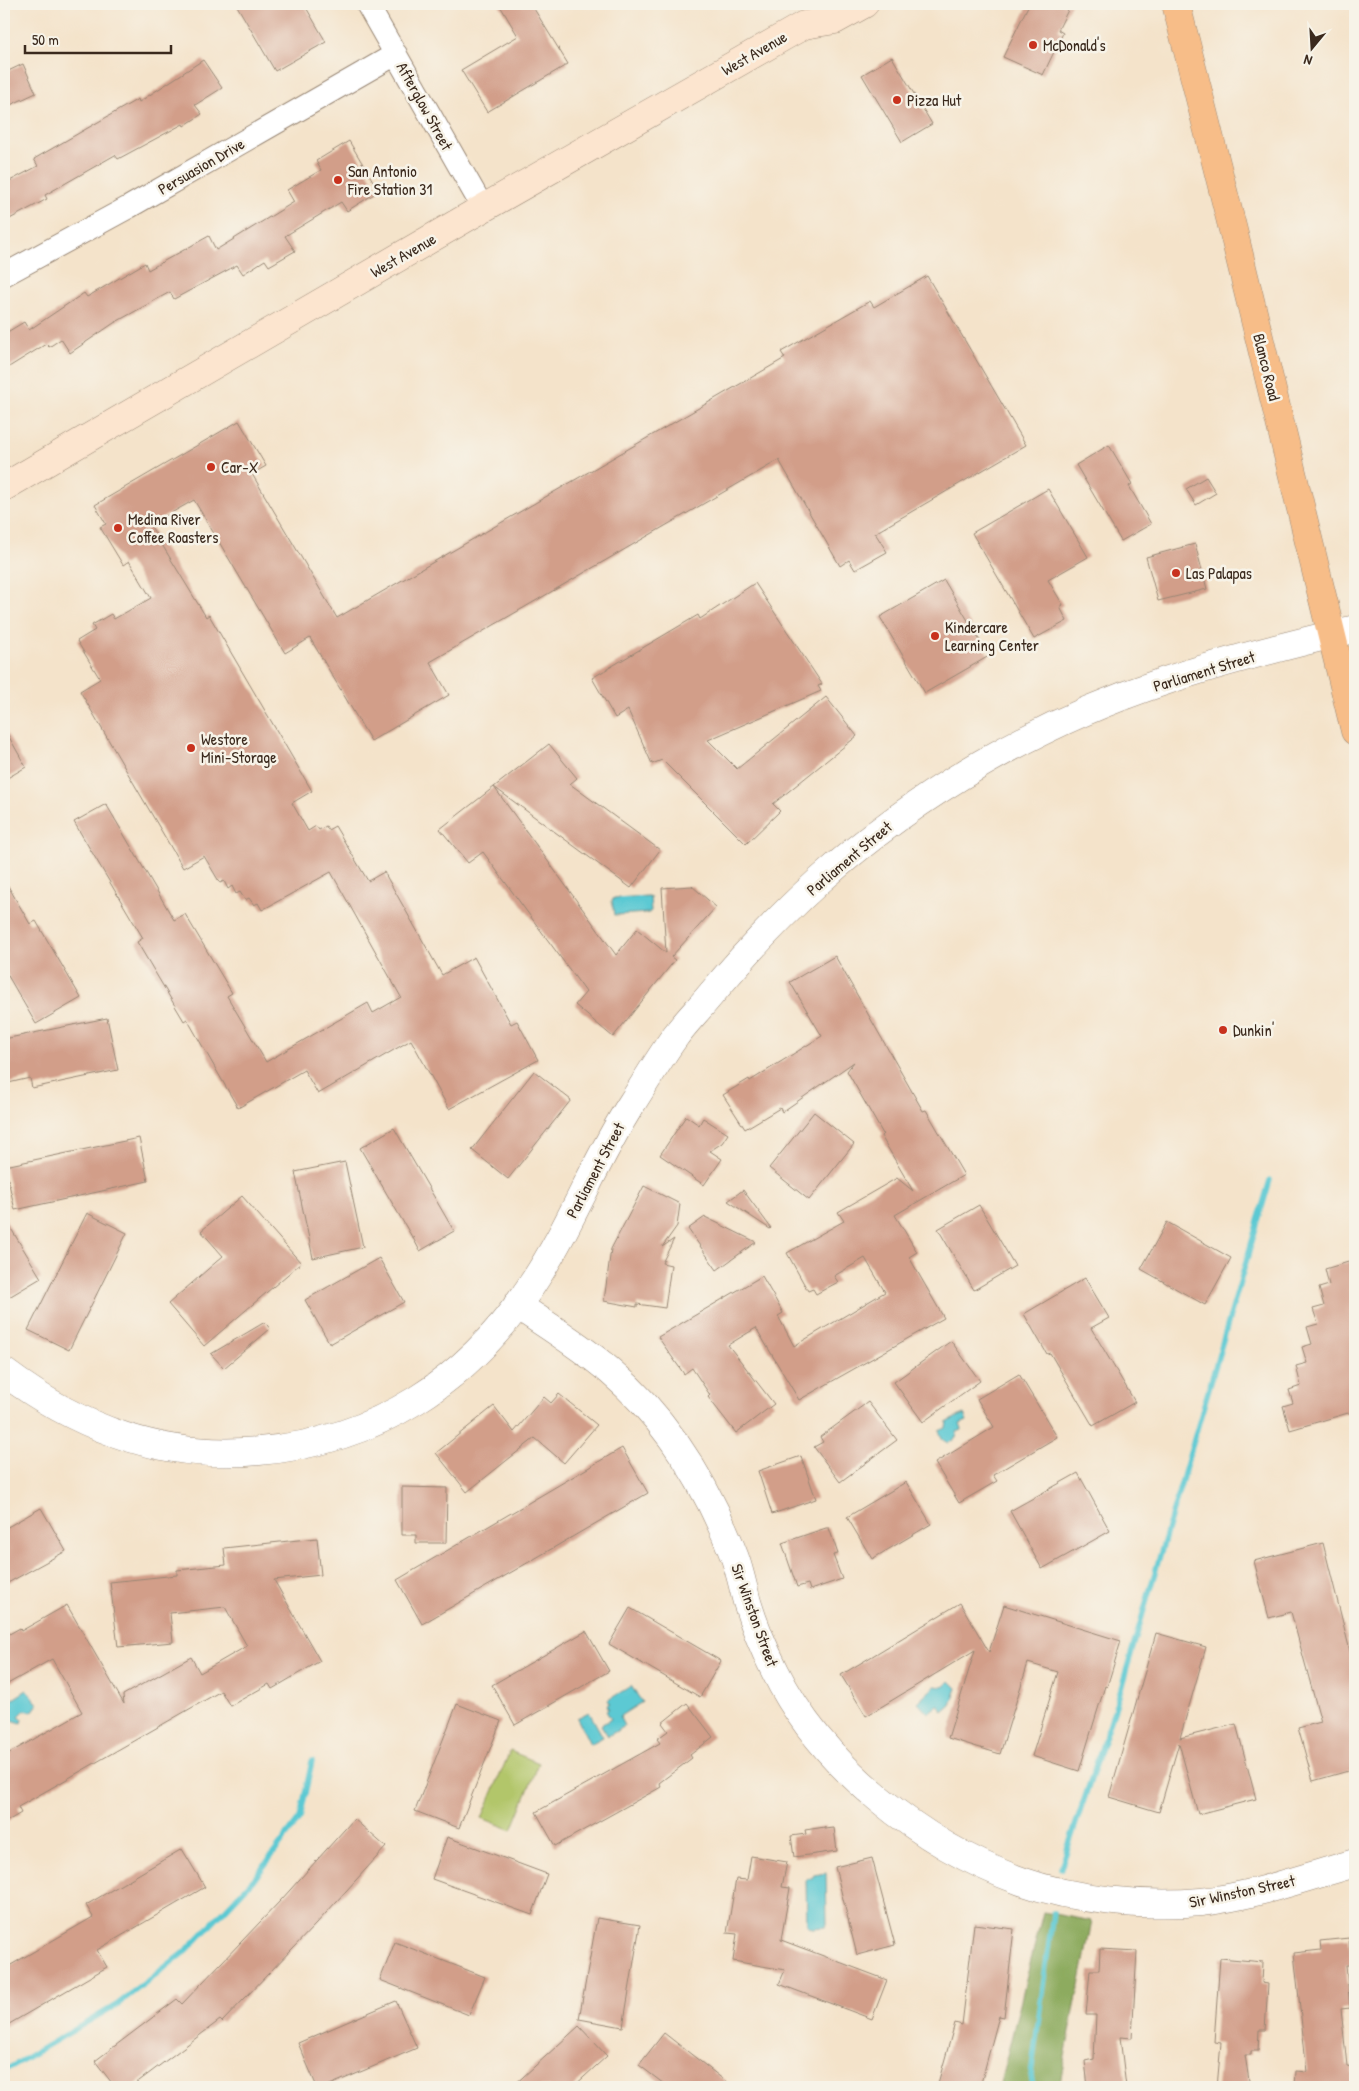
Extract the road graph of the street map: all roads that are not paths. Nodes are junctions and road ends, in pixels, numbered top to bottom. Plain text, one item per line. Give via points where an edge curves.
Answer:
1 (367, 4) edge
2 (864, 4) edge
3 (1176, 4) edge
4 (811, 14) edge
5 (396, 54) junction
6 (483, 208) junction
7 (4, 275) edge
8 (4, 487) edge
9 (1343, 632) edge
10 (1355, 731) edge
11 (517, 1306) junction
12 (4, 1372) edge
13 (1355, 1863) edge

1 - 5 street, Afterglow Street
2 - 4 main road, West Avenue via 835,20
3 - 9 main road, Blanco Road via 1234,234
4 - 6 main road, West Avenue
5 - 6 street, Afterglow Street
5 - 7 street, Persuasion Drive
6 - 8 main road, West Avenue
9 - 10 main road, Blanco Road
9 - 11 street, Parliament Street via 1163,681 1050,727 980,764 914,805 868,841 819,881 748,949 675,1037 630,1106 596,1164 556,1245
11 - 12 street, Parliament Street via 461,1367 419,1399 352,1431 279,1449 205,1452 131,1439 69,1415
11 - 13 street, Sir Winston Street via 611,1372 671,1434 711,1502 736,1561 775,1672 800,1712 828,1749 860,1782 895,1812 934,1838 1022,1881 1104,1899 1154,1903 1204,1901 1263,1889

